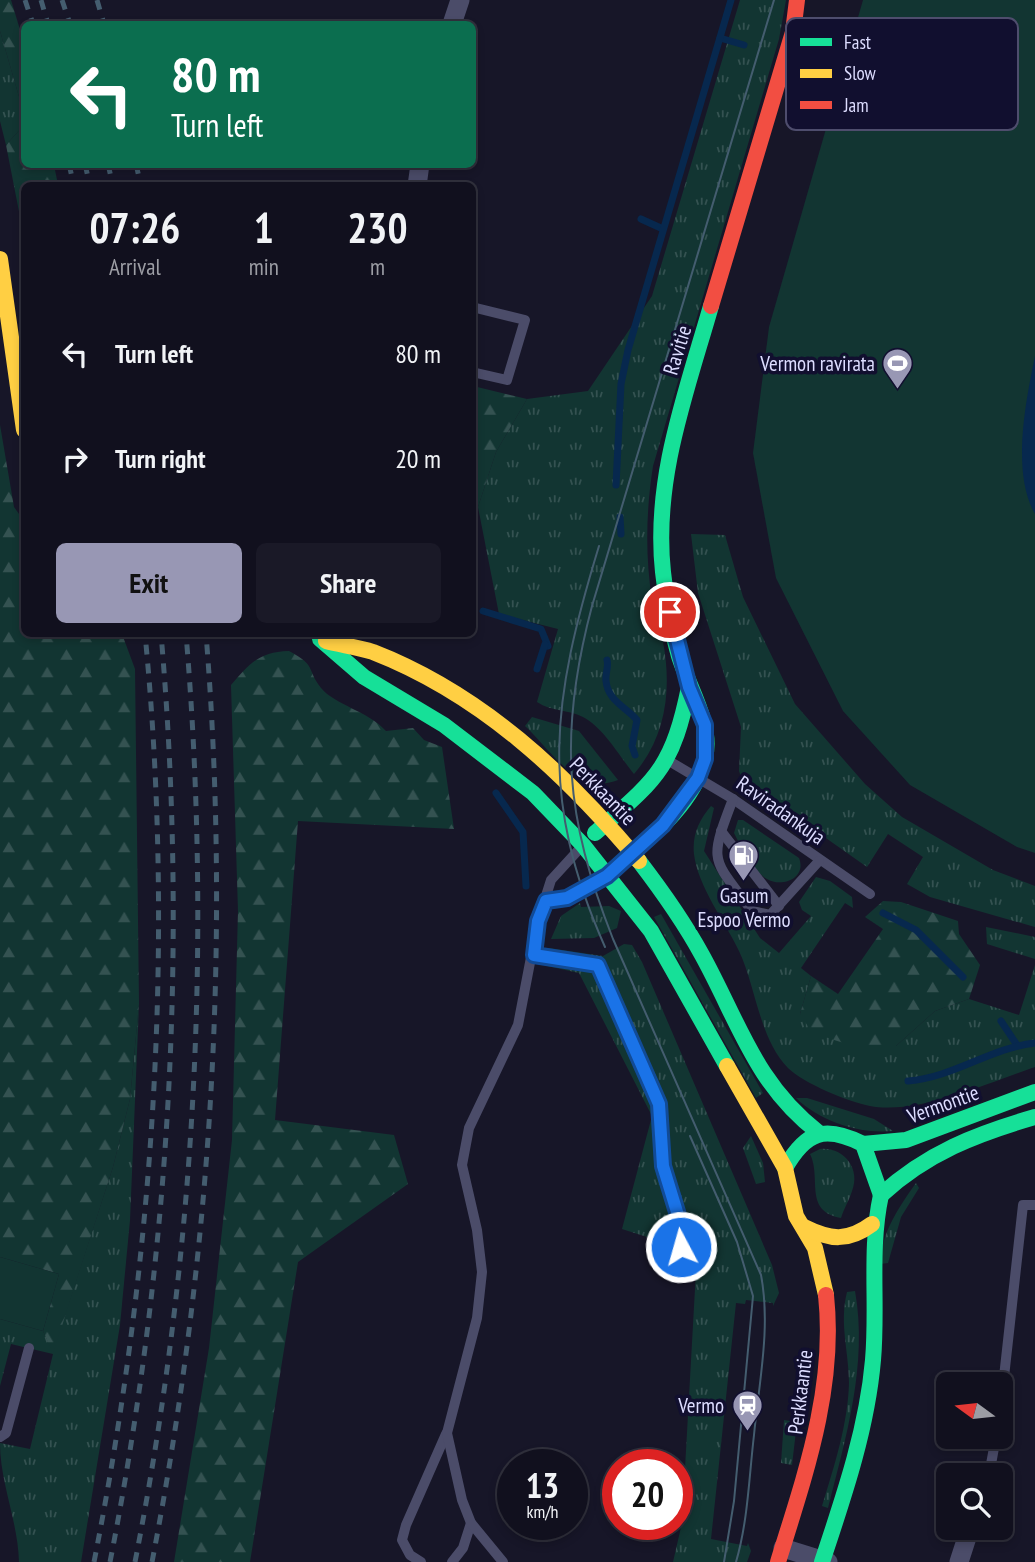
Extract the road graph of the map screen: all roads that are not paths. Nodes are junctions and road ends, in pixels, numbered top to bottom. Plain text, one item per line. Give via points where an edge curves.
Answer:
1 (460, 0) edge
2 (797, 0) edge
3 (810, 0) edge
4 (795, 18) edge
5 (800, 18) edge
6 (453, 21) edge
7 (786, 56) edge
8 (0, 259) edge
9 (476, 308) edge
10 (476, 373) edge
11 (21, 409) edge
12 (314, 637) edge
13 (320, 639) junction
14 (689, 687) junction
15 (668, 760) junction
16 (698, 778) junction
17 (733, 799) junction
18 (606, 823) junction
19 (721, 831) junction
20 (583, 845) junction
21 (633, 852) junction
22 (819, 861) junction
23 (607, 876) junction
24 (870, 894) dead end
25 (546, 901) junction
26 (779, 906) junction
27 (534, 955) junction
28 (1035, 1092) edge
29 (1035, 1117) edge
30 (820, 1133) junction
31 (863, 1144) junction
32 (785, 1168) junction
33 (881, 1195) junction
34 (1035, 1205) edge
35 (872, 1224) junction
36 (804, 1227) junction
37 (681, 1247) dead end
38 (29, 1348) dead end
39 (1005, 1372) edge
40 (447, 1433) junction
41 (0, 1437) edge
42 (471, 1522) junction
43 (966, 1540) edge
44 (781, 1555) edge
45 (421, 1562) edge
46 (452, 1562) edge
47 (503, 1562) edge
48 (824, 1562) edge
49 (959, 1562) edge

1 - 6 street
2 - 4 main road, Ravitie
3 - 5 main road, Ravitie
7 - 14 main road, Ravitie via 664,475 661,556
8 - 11 main road
9 - 10 lane via 524,320 507,380
12 - 13 main road, Perkkaantie
13 - 18 main road, Perkkaantie via 372,652 433,680 521,738
13 - 20 main road, Perkkaantie via 364,677 444,724 533,793
14 - 15 main road, Ravitie via 678,739
14 - 16 main road, Ravitie via 705,725 705,759
15 - 16 lane, Raviradankuja
15 - 18 main road, Ravitie
16 - 17 lane, Raviradankuja
16 - 21 main road, Ravitie via 663,825
17 - 19 lane
17 - 22 lane, Raviradankuja
18 - 20 main road, Ravitie
18 - 21 main road, Perkkaantie
19 - 26 lane
19 - 26 lane via 716,844 720,868 752,911 770,915
20 - 23 main road, Perkkaantie
20 - 25 lane via 551,880
21 - 23 main road, Ravitie
21 - 30 main road, Perkkaantie via 674,906 747,1050 781,1103
22 - 24 lane, Raviradankuja
22 - 26 lane
23 - 25 lane via 567,898
23 - 32 main road, Perkkaantie via 650,932
25 - 27 lane
27 - 37 lane via 598,965 659,1104 663,1166 681,1225
27 - 40 lane via 518,1026 469,1128 463,1165 482,1272 477,1318
28 - 31 main road, Vermontie via 906,1140
29 - 33 main road, Vermontie via 963,1137 901,1175
30 - 31 main road
30 - 32 main road via 806,1137
31 - 33 main road
32 - 36 main road via 790,1198
33 - 35 main road
34 - 39 lane via 1023,1205
35 - 36 main road via 859,1236 844,1240
35 - 48 main road via 869,1396 858,1453
36 - 44 main road, Perkkaantie via 824,1278 827,1359 813,1451
38 - 41 lane via 6,1433
40 - 42 lane
40 - 45 lane via 402,1540 410,1555
42 - 46 lane via 463,1548
42 - 47 lane
43 - 49 street
44 - 48 street

